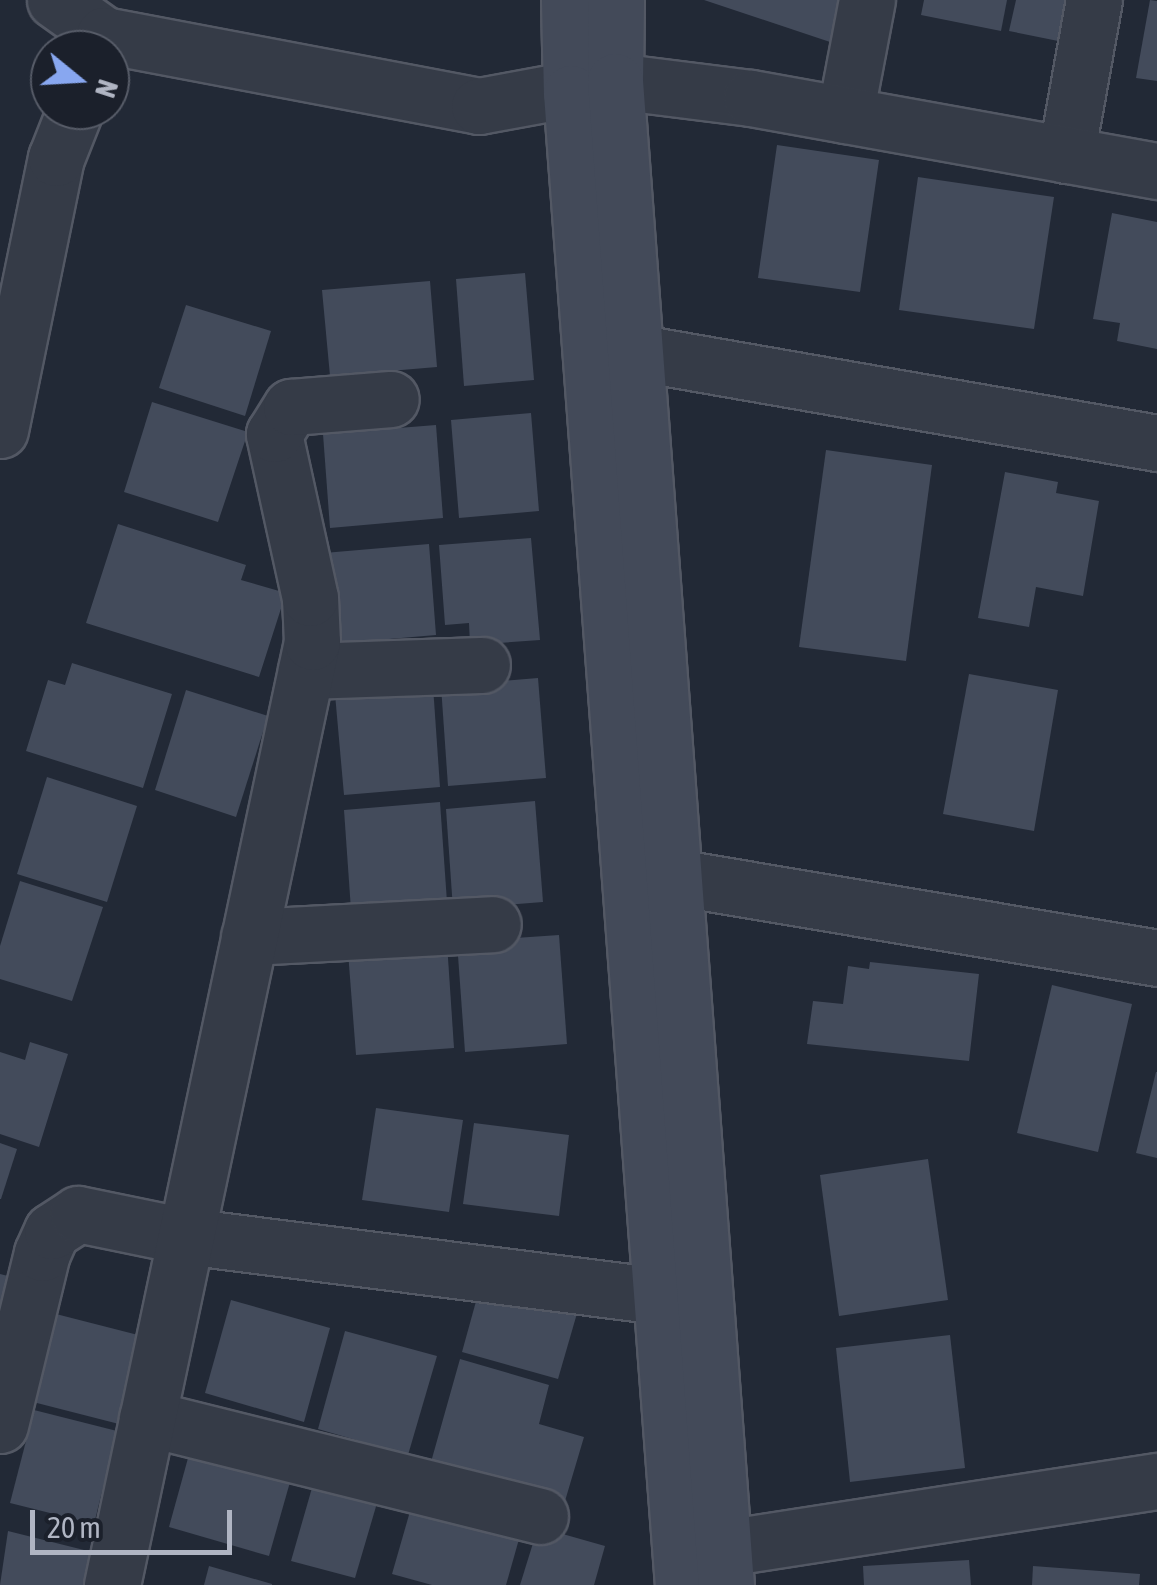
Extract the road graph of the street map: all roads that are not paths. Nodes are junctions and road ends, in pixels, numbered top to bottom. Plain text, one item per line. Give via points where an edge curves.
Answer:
1 (55, 0) edge
2 (569, 0) edge
3 (616, 0) edge
4 (867, 0) edge
5 (1094, 0) edge
6 (88, 30) edge
7 (130, 47) edge
8 (593, 87) junction
9 (845, 115) junction
10 (67, 130) edge
11 (1066, 155) junction
12 (1157, 171) edge
13 (634, 352) junction
14 (391, 400) dead end
15 (0, 430) edge
16 (1157, 443) edge
17 (482, 664) dead end
18 (306, 671) junction
19 (674, 877) junction
20 (493, 924) dead end
21 (249, 937) junction
22 (1157, 958) edge
23 (185, 1236) junction
24 (661, 1296) junction
25 (147, 1418) junction
26 (0, 1425) edge
27 (1157, 1481) edge
28 (540, 1516) dead end
29 (725, 1566) edge
30 (112, 1585) edge
31 (683, 1585) edge

1 - 6 street
2 - 8 main road
3 - 8 main road
4 - 9 street
5 - 11 street
7 - 8 street via 479,106
8 - 9 street
8 - 13 main road
8 - 24 main road
9 - 11 street
10 - 15 street
11 - 12 street
13 - 16 street
13 - 19 main road
14 - 18 street via 292,406 280,415 274,434 310,598
17 - 18 street
18 - 21 street
19 - 22 street
19 - 29 main road
20 - 21 street
21 - 23 street
23 - 24 street
23 - 25 street
23 - 26 street via 78,1214 52,1231
24 - 31 main road
25 - 28 street
25 - 30 street
27 - 29 street

